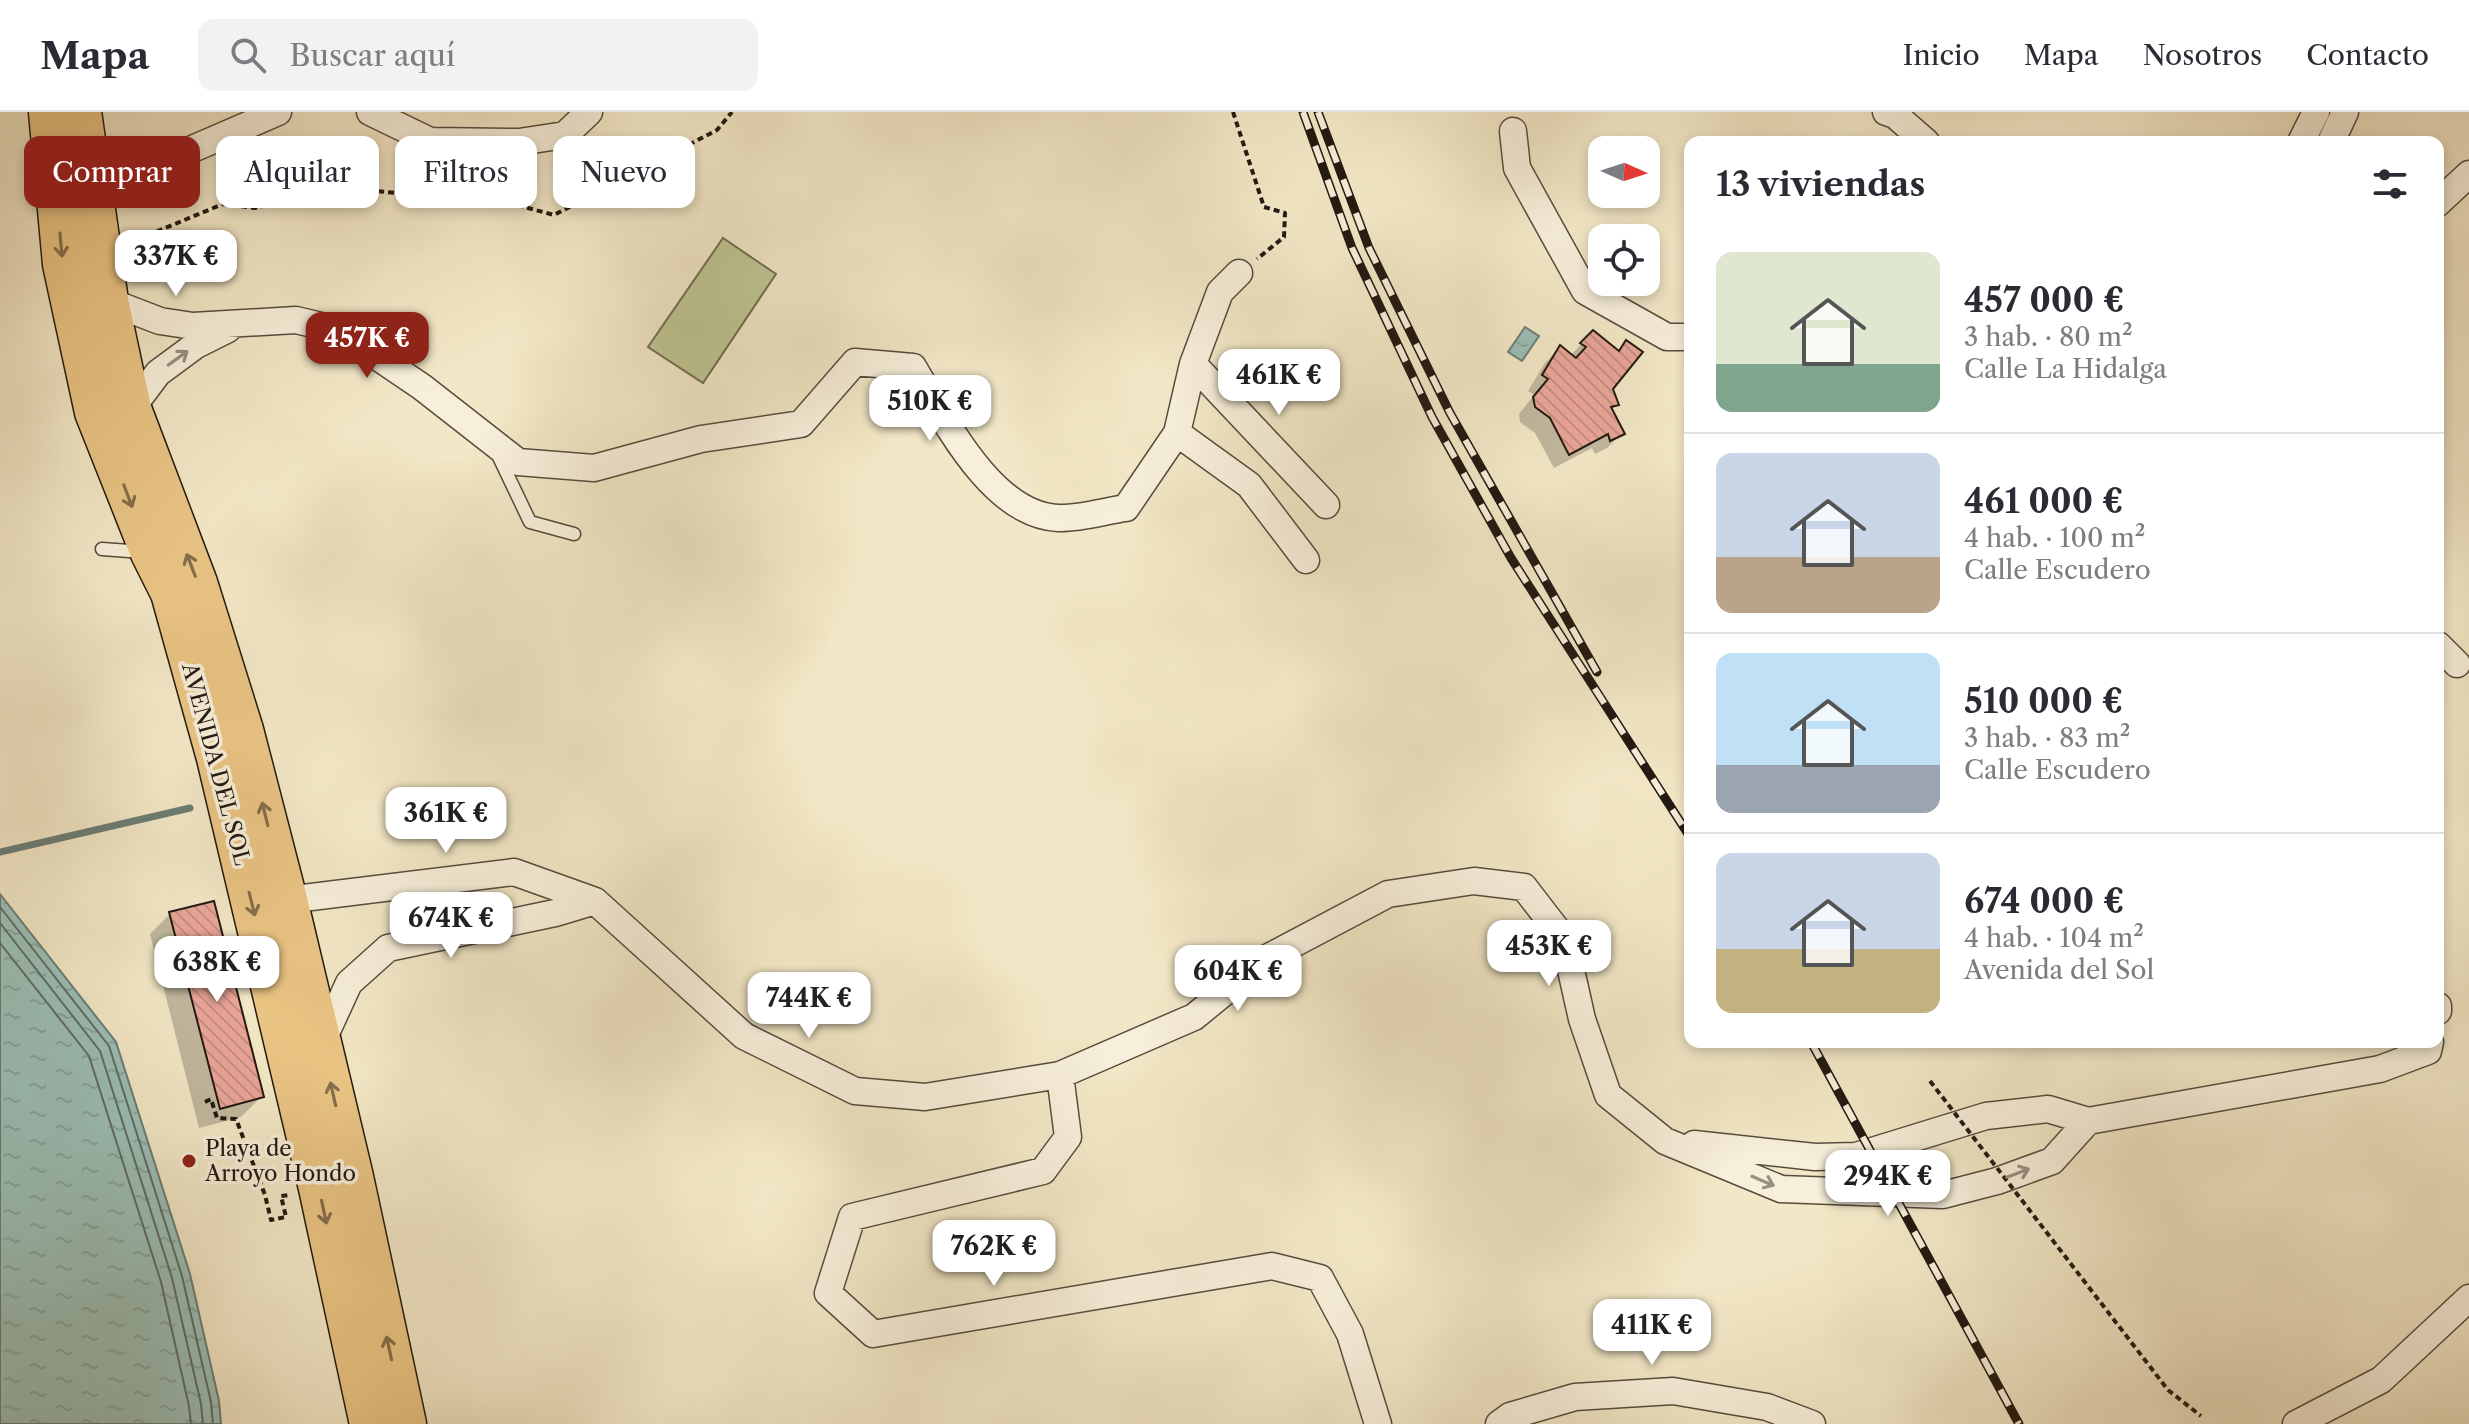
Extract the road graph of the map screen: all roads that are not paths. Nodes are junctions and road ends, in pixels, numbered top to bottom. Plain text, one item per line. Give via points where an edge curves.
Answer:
1 (49, 112) edge
2 (81, 112) edge
3 (278, 112) edge
4 (370, 112) edge
5 (589, 112) edge
6 (1886, 112) edge
7 (2316, 112) edge
8 (2345, 112) edge
9 (1513, 131) dead end
10 (1919, 136) edge
11 (2304, 136) edge
12 (2334, 136) edge
13 (200, 146) edge
14 (2469, 174) edge
15 (2444, 197) edge
16 (1239, 273) road end
17 (108, 301) junction
18 (239, 323) junction
19 (1684, 337) edge
20 (1193, 364) junction
21 (131, 409) junction
22 (1177, 433) junction
23 (492, 441) junction
24 (1326, 505) dead end
25 (574, 534) dead end
26 (102, 549) dead end
27 (151, 553) junction
28 (1306, 560) dead end
29 (2444, 651) edge
30 (2457, 664) dead end
31 (287, 900) junction
32 (595, 901) junction
33 (321, 1044) junction
34 (2429, 1048) edge
35 (1060, 1075) junction
36 (2088, 1121) junction
37 (1665, 1141) junction
38 (2469, 1298) edge
39 (370, 1424) edge
40 (406, 1424) edge
41 (1378, 1424) edge
42 (1499, 1424) edge
43 (1812, 1424) edge
44 (2296, 1424) edge

1 -> 27 main road, AVENIDA DEL SOL via 63,264 95,412
2 - 17 main road, AVENIDA DEL SOL
3 - 13 street
4 - 5 street via 430,141 519,142 565,135
6 - 10 street
7 - 11 street
8 - 12 street
9 - 19 street via 1517,168 1585,291 1667,337
14 - 15 street
16 - 20 street via 1220,292
17 - 18 street via 160,321 193,326
17 - 21 main road, AVENIDA DEL SOL
21 -> 18 street via 158,373
18 - 23 street via 296,320 338,330
20 - 22 street
20 - 24 street
31 -> 21 main road, AVENIDA DEL SOL via 243,730 197,583
22 - 23 street via 1126,508 1057,518 1017,506 969,460 913,367 855,362 801,424 701,439 594,468 518,462
22 - 28 street via 1249,485
23 - 25 lane via 530,522
26 - 27 lane
27 -> 39 main road, AVENIDA DEL SOL via 171,593 217,758
29 - 30 street
31 - 32 street via 514,872
31 - 33 main road, AVENIDA DEL SOL
32 - 33 street via 388,948 349,983
32 - 35 street via 744,1036 855,1091 925,1097
40 -> 33 main road, AVENIDA DEL SOL
34 - 36 street via 2380,1069
35 - 37 street via 1194,1017 1265,959 1388,894 1474,881 1524,887 1564,939 1582,1019 1608,1095
35 - 41 street via 1068,1137 1043,1171 852,1217 828,1293 873,1334 1272,1266 1320,1278 1350,1334
36 - 37 street via 2048,1109 1986,1116 1856,1156 1815,1157
37 -> 36 street via 1781,1189 1943,1195 2052,1161
38 - 44 street via 2381,1380
42 - 43 street via 1575,1397 1673,1391 1767,1407

